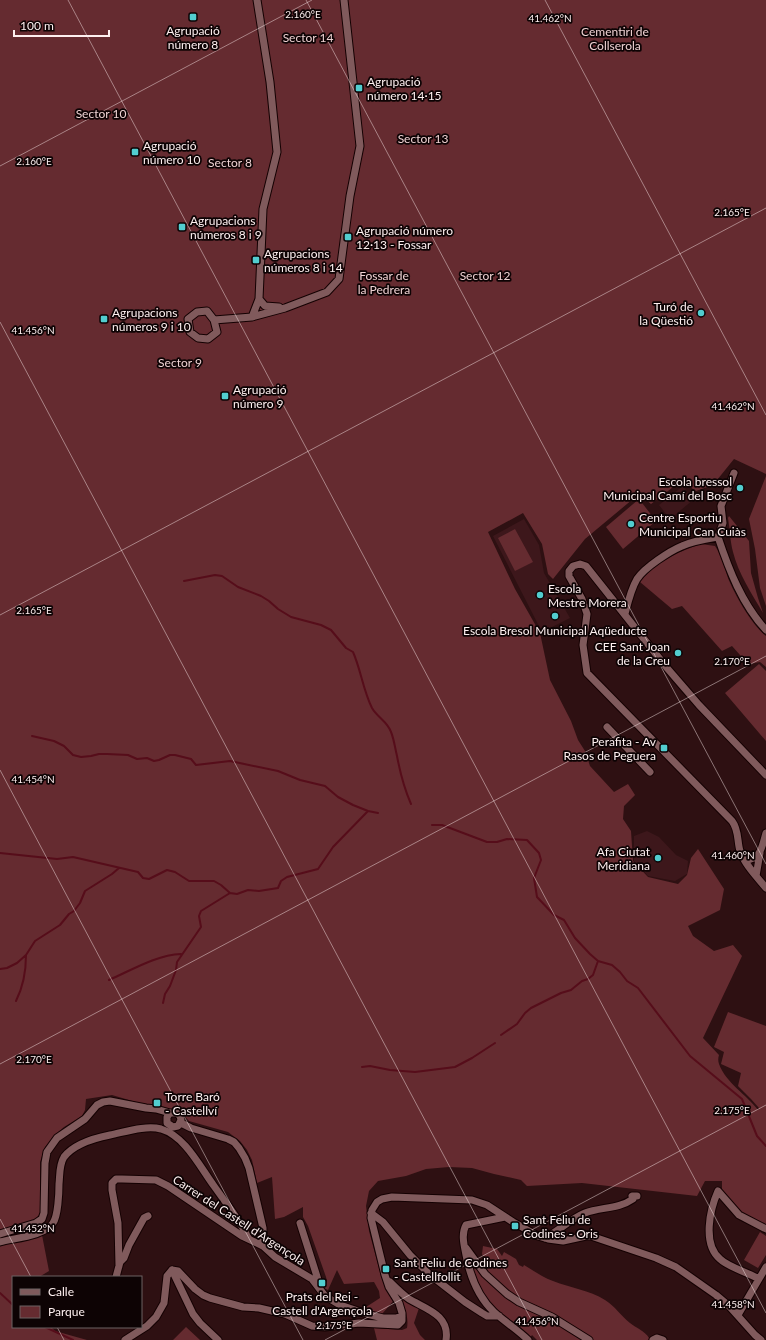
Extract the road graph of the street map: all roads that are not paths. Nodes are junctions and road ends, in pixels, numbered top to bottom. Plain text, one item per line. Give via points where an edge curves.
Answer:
1 (258, 0) edge
2 (344, 0) edge
3 (260, 299) junction
4 (285, 308) junction
5 (252, 317) junction
6 (214, 320) junction
7 (734, 473) dead end
8 (718, 537) junction
9 (624, 614) junction
10 (766, 630) edge
11 (607, 727) dead end
12 (650, 772) dead end
13 (766, 775) edge
14 (766, 833) edge
15 (760, 852) junction
16 (745, 860) junction
17 (756, 876) junction
18 (766, 888) edge
19 (168, 1119) junction
20 (181, 1123) junction
21 (162, 1129) junction
22 (637, 1196) dead end
23 (371, 1213) junction
24 (148, 1216) dead end
25 (505, 1217) junction
26 (300, 1223) dead end
27 (766, 1229) edge
28 (0, 1234) edge
29 (545, 1238) junction
30 (249, 1239) junction
31 (0, 1242) edge
32 (464, 1244) junction
33 (263, 1246) junction
34 (119, 1266) junction
35 (766, 1267) edge
36 (172, 1270) junction
37 (385, 1275) junction
38 (116, 1276) edge
39 (759, 1278) junction
40 (325, 1296) junction
41 (738, 1315) junction
42 (402, 1316) junction
43 (499, 1316) junction
44 (125, 1340) edge
45 (218, 1340) edge
46 (446, 1340) edge
47 (528, 1340) edge
48 (589, 1340) edge
49 (653, 1340) edge
50 (663, 1340) edge
51 (761, 1340) edge

1 - 3 street via 277,152 263,209
2 - 4 street via 360,146 350,196 339,278 326,292
3 - 4 street via 265,306
3 - 5 street
4 - 5 street
5 - 6 street
6 - 6 street via 217,332 208,339 198,338 190,332 188,319 197,312 207,311
7 - 8 street via 721,506 723,523
8 - 9 street via 682,546 650,566 636,580
8 - 10 street via 737,586
9 - 13 street via 699,705
9 - 16 street via 586,566 573,566 569,576 587,614 583,645 587,673 732,821
11 - 12 street
14 - 15 street
15 - 16 street via 754,859
15 - 17 street
16 - 17 street
17 - 18 street
19 - 20 street via 171,1126 175,1127
19 - 20 street via 174,1112 179,1114
19 - 21 street
19 - 28 street via 146,1108 127,1103 110,1101 97,1105 85,1119 57,1138 47,1152 42,1219
20 - 33 street via 228,1139 239,1148 249,1168 263,1228
21 - 30 street via 190,1151 234,1213
21 - 31 street via 147,1128 122,1132 76,1148 64,1158 61,1165 56,1217 53,1223 45,1230
22 - 29 street via 632,1196 633,1199 624,1204 584,1213
23 - 25 street via 373,1207 382,1199 406,1197 472,1200 487,1205
23 - 37 street
23 - 43 street via 383,1222 429,1274 487,1316
24 - 34 street via 144,1218
25 - 29 street
25 - 32 street via 466,1225
26 - 40 street
27 - 39 street via 739,1215 718,1191 710,1216 713,1251 720,1260
29 - 41 street via 563,1241 591,1236 656,1258 676,1267 716,1294
30 - 33 street, Carrer del Castell d'Argençola
30 - 34 street, Carrer del Castell d'Argençola via 156,1180 116,1179 112,1183 112,1190 118,1224
32 - 43 street via 474,1284 483,1300
32 - 48 street via 485,1274 507,1294
33 - 40 street, Carrer del Castell d'Argençola via 280,1260 312,1279
34 - 38 street
35 - 39 street
36 - 42 street via 210,1298 285,1314 312,1326 359,1323 398,1326
36 - 44 street via 167,1276 164,1302 156,1317
36 - 45 street via 193,1314
37 - 42 street via 399,1303
37 - 46 street via 394,1287 440,1317 446,1327
39 - 41 street
40 - 42 street, Carrer del Castell d'Argençola via 340,1305 367,1314 389,1318
41 - 51 street
43 - 47 street
49 - 50 street

